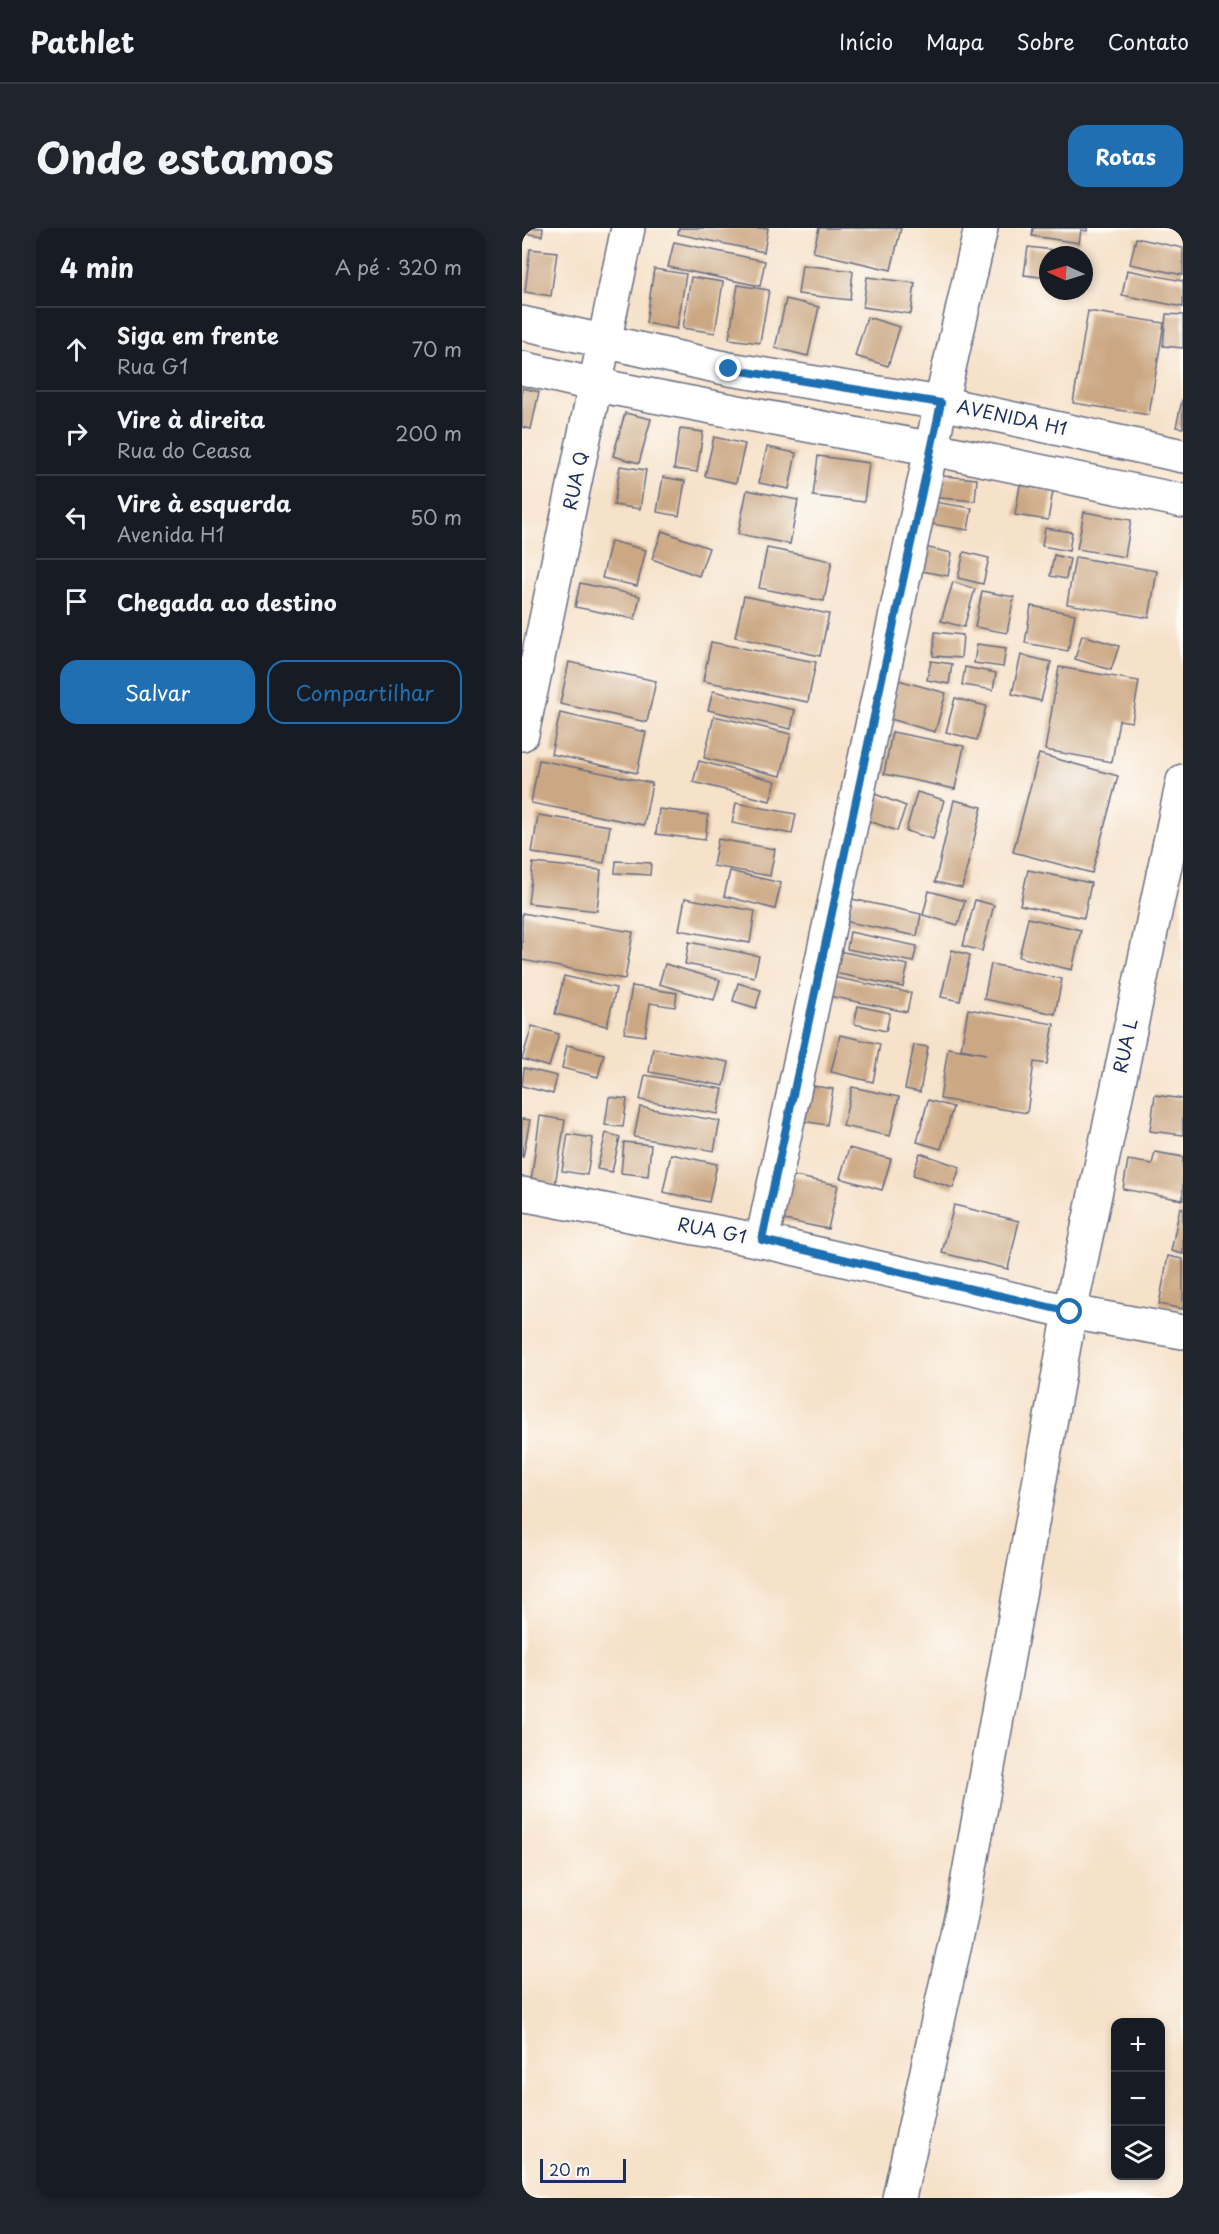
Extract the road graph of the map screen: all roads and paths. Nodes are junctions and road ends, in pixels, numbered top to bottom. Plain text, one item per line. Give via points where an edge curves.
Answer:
1 (628, 228) edge
2 (981, 228) edge
3 (522, 323) edge
4 (604, 340) junction
5 (522, 368) edge
6 (596, 385) junction
7 (941, 403) junction
8 (933, 449) junction
9 (1183, 456) edge
10 (1183, 501) edge
11 (522, 734) edge
12 (1183, 781) edge
13 (522, 1194) edge
14 (762, 1240) junction
15 (1070, 1312) junction
16 (1183, 1332) edge
17 (899, 2198) edge

1 - 4 street, RUA Q
2 - 7 street
3 - 4 street, AVENIDA H1
4 - 6 street, RUA Q
4 - 7 street, AVENIDA H1 via 729,369
5 - 6 street
6 - 8 street
6 - 11 street, RUA Q
7 - 8 street
7 - 9 street, AVENIDA H1
8 - 10 street
8 - 14 street
12 - 15 street, RUA L
13 - 14 street, RUA G1
14 - 15 street, RUA G1
15 - 16 street, RUA G1
15 - 17 street, RUA L via 962,1912

